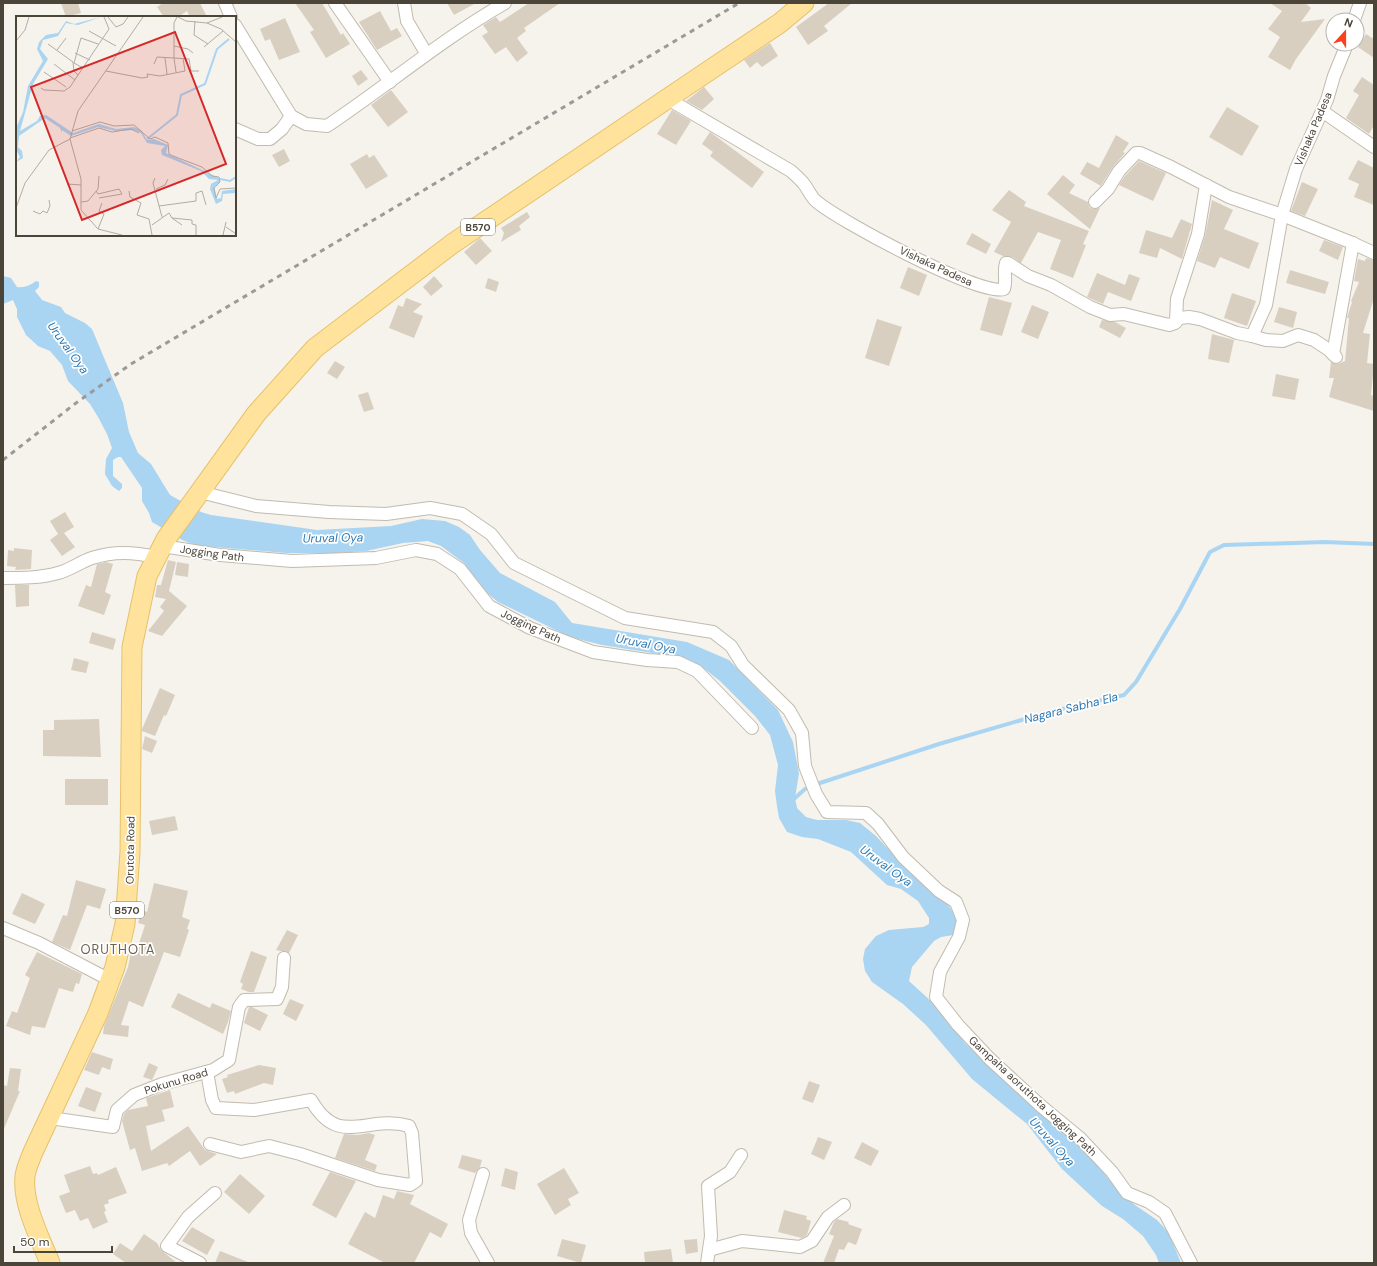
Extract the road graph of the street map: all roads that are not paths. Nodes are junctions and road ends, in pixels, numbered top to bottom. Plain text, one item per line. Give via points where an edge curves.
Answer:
1 (225, 3) edge
2 (335, 3) edge
3 (404, 3) edge
4 (505, 3) edge
5 (804, 3) edge
6 (491, 6) edge
7 (231, 16) edge
8 (236, 27) edge
9 (1344, 52) edge
10 (426, 53) junction
11 (390, 82) junction
12 (668, 99) junction
13 (1322, 111) junction
14 (291, 116) junction
15 (236, 129) edge
16 (1374, 147) edge
17 (1206, 185) junction
18 (1096, 202) dead end
19 (1282, 215) junction
20 (1352, 243) junction
21 (1374, 253) edge
22 (1176, 322) junction
23 (1252, 336) junction
24 (198, 495) junction
25 (161, 547) junction
26 (3, 578) edge
27 (752, 728) dead end
28 (3, 928) edge
29 (284, 958) dead end
30 (110, 980) junction
31 (207, 1072) junction
32 (50, 1118) junction
33 (210, 1144) dead end
34 (741, 1154) dead end
35 (483, 1174) dead end
36 (215, 1193) dead end
37 (844, 1205) dead end
38 (709, 1250) junction
39 (50, 1263) edge
40 (200, 1263) edge
41 (488, 1263) edge
42 (707, 1263) edge
43 (1191, 1263) edge

1 - 7 street
2 - 11 street
3 - 10 street via 407,21
4 - 6 street
5 - 12 main road, B570 via 780,23
6 - 10 street
8 - 14 street
9 - 13 street, Vishaka Padesa
10 - 11 street
11 - 14 street via 326,126 306,124
12 - 22 street, Vishaka Padesa via 791,171 803,182 815,200 838,216 873,237 954,276 1000,290 1004,289 1005,285 1006,263 1110,315 1124,314 1169,325
12 - 24 main road, B570 via 452,244 315,348 256,414
13 - 16 street
13 - 19 street, Vishaka Padesa via 1296,169
14 - 15 street via 282,129 270,139 258,139
17 - 18 street via 1154,159 1136,153
17 - 19 street via 1229,197
17 - 22 street via 1198,234 1177,298
19 - 20 street
19 - 23 street, Vishaka Padesa via 1266,305
20 - 21 street
20 - 23 street, Vishaka Padesa via 1334,356 1314,340 1298,335 1277,342
22 - 23 street, Vishaka Padesa via 1179,318 1189,317 1237,334
24 - 25 main road, B570
24 - 43 street, Gampaha aoruthota Jogging Path via 256,506 329,512 386,514 430,508 462,514 491,534 514,563 624,618 713,632 731,646 743,665 789,710 802,733 805,766 810,780 827,812 866,813 903,856 939,891 956,902 963,920 959,937 940,972 936,997 990,1059 1081,1139 1112,1172 1127,1193 1150,1202 1165,1213
25 - 26 street, Jogging Path via 92,558 58,573
25 - 27 street, Jogging Path via 292,561 376,558 416,550 437,554 460,569 489,606 530,628 593,652 678,662 698,671
25 - 30 main road, Orutota Road / B570 via 142,597 132,647 129,891 125,924
28 - 30 street via 39,943
29 - 31 street, Pokunu Road via 282,987 277,999 244,1000 238,1007 229,1060
30 - 32 main road, Orutota Road / B570 via 82,1050
31 - 32 street, Pokunu Road via 162,1084 134,1095 117,1110 113,1127
31 - 33 street via 216,1108 254,1110 311,1100 319,1114 336,1126 350,1127 385,1122 409,1126 412,1133 416,1181 410,1185 378,1180 269,1146 241,1152
32 - 39 main road, Orutota Road / B570 via 28,1164 25,1186 31,1213
34 - 38 street via 730,1172 708,1186 711,1212
35 - 41 street via 469,1220 471,1233
36 - 40 street via 188,1217 167,1246
37 - 38 street via 828,1217 812,1241 800,1246 742,1241
38 - 42 street

